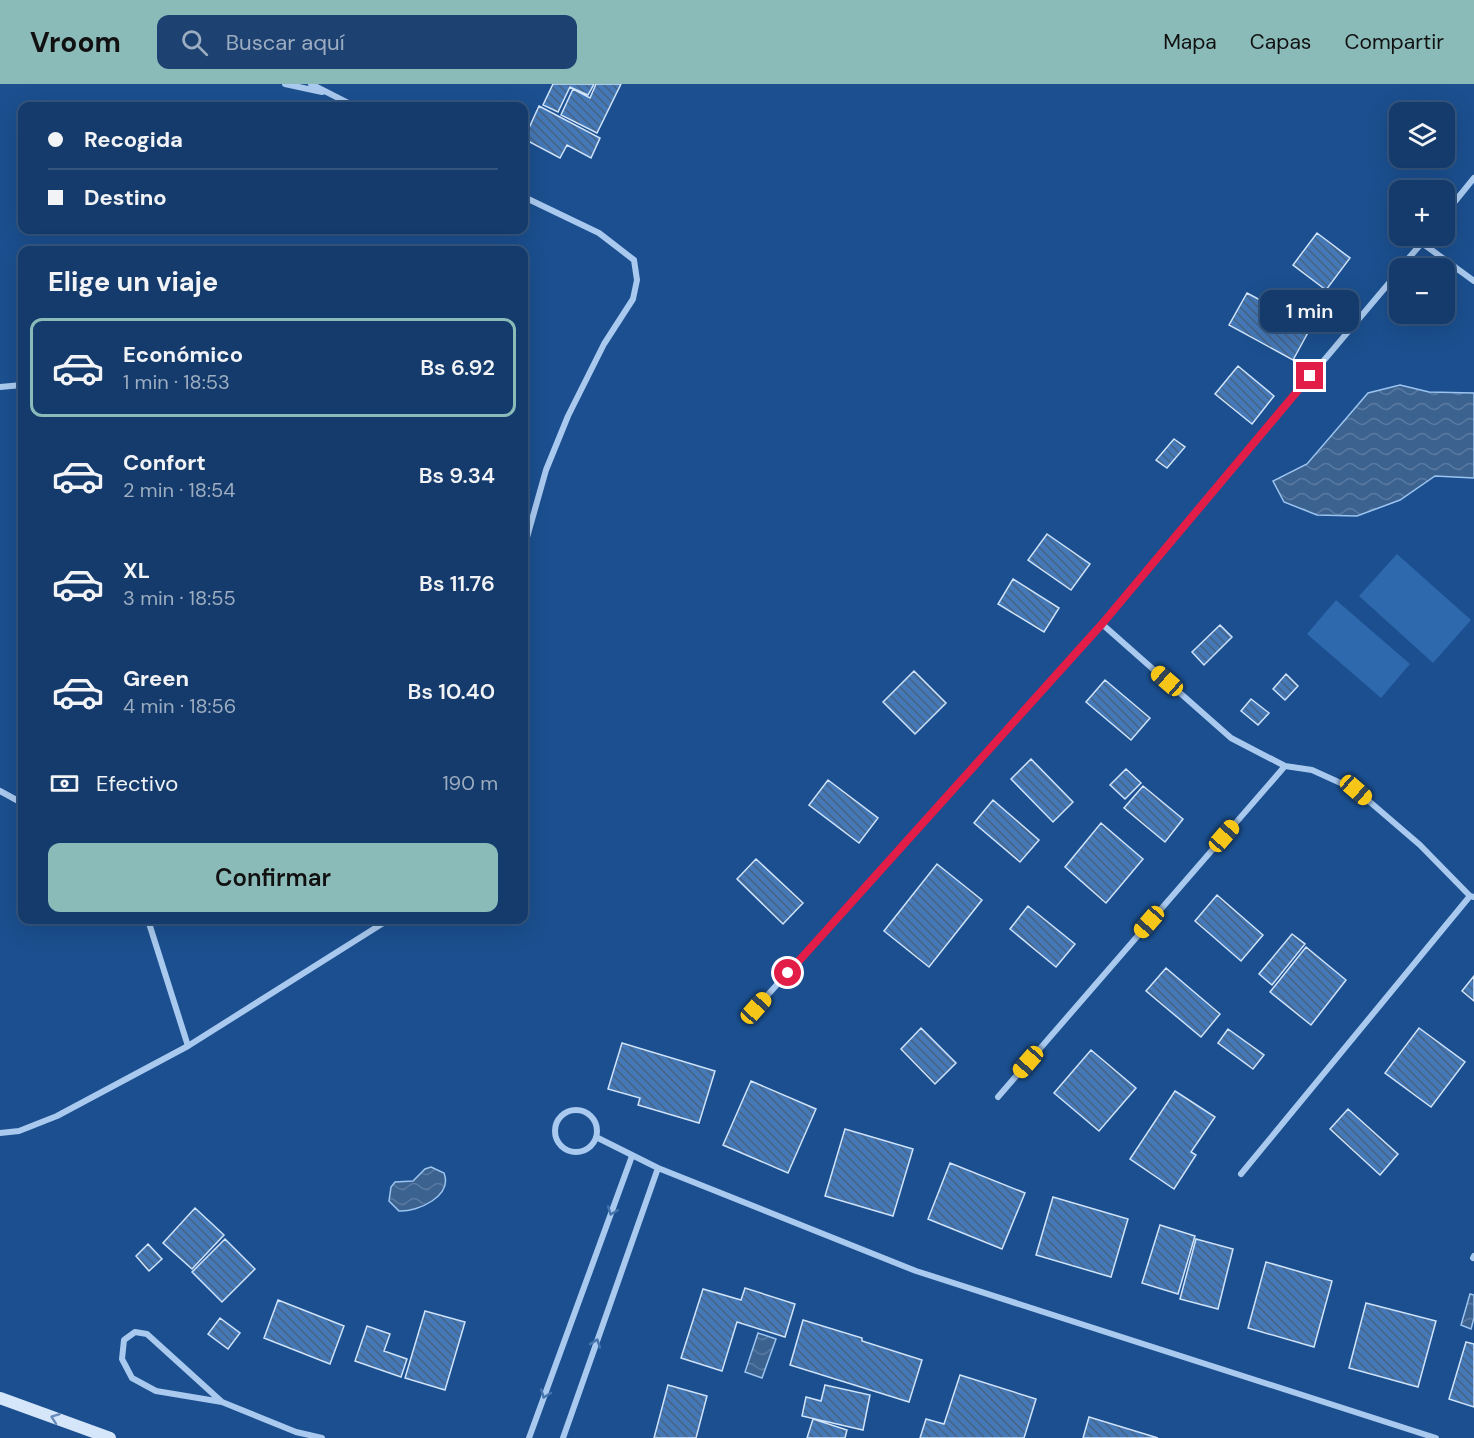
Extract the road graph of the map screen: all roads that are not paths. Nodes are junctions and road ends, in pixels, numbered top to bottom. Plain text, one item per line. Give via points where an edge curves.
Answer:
1 (285, 84) edge
2 (311, 84) edge
3 (332, 94) junction
4 (347, 102) edge
5 (1474, 178) edge
6 (528, 199) edge
7 (1455, 201) edge
8 (1419, 246) edge
9 (1426, 246) edge
10 (1409, 258) edge
11 (1474, 281) edge
12 (1389, 282) edge
13 (18, 385) edge
14 (0, 387) edge
15 (528, 532) edge
16 (1102, 624) junction
17 (1285, 766) junction
18 (0, 791) edge
19 (18, 801) edge
20 (1472, 896) edge
21 (149, 924) edge
22 (382, 924) edge
23 (756, 1008) dead end
24 (188, 1046) junction
25 (998, 1096) dead end
26 (0, 1133) edge
27 (596, 1137) junction
28 (632, 1156) junction
29 (658, 1168) junction
30 (1241, 1174) dead end
31 (0, 1398) edge
32 (222, 1402) junction
33 (110, 1438) edge
34 (322, 1438) edge
35 (529, 1438) edge
36 (563, 1438) edge
37 (1436, 1438) edge

1 - 3 street
2 - 3 street
3 - 4 street
5 - 7 street
6 - 15 street via 599,233 634,260 637,280 633,299 604,344 568,416 546,470
8 - 10 street
9 - 11 street
12 - 16 street
13 - 14 street
16 - 17 street via 1231,738
16 - 23 street
17 - 20 street via 1312,770 1356,790
17 - 25 street
18 - 19 street
20 - 30 street
21 - 24 street
22 - 24 street
24 - 26 street via 57,1116 19,1131
27 - 27 street via 596,1122 586,1112 571,1110 559,1118 554,1131 560,1145 573,1152 587,1149
27 - 28 street
28 - 29 street
28 -> 35 street
36 -> 29 street
29 - 37 street via 916,1271
33 -> 31 street
32 - 32 street via 156,1391 132,1378 122,1359 124,1340 135,1332 147,1334
32 - 34 street via 296,1432

